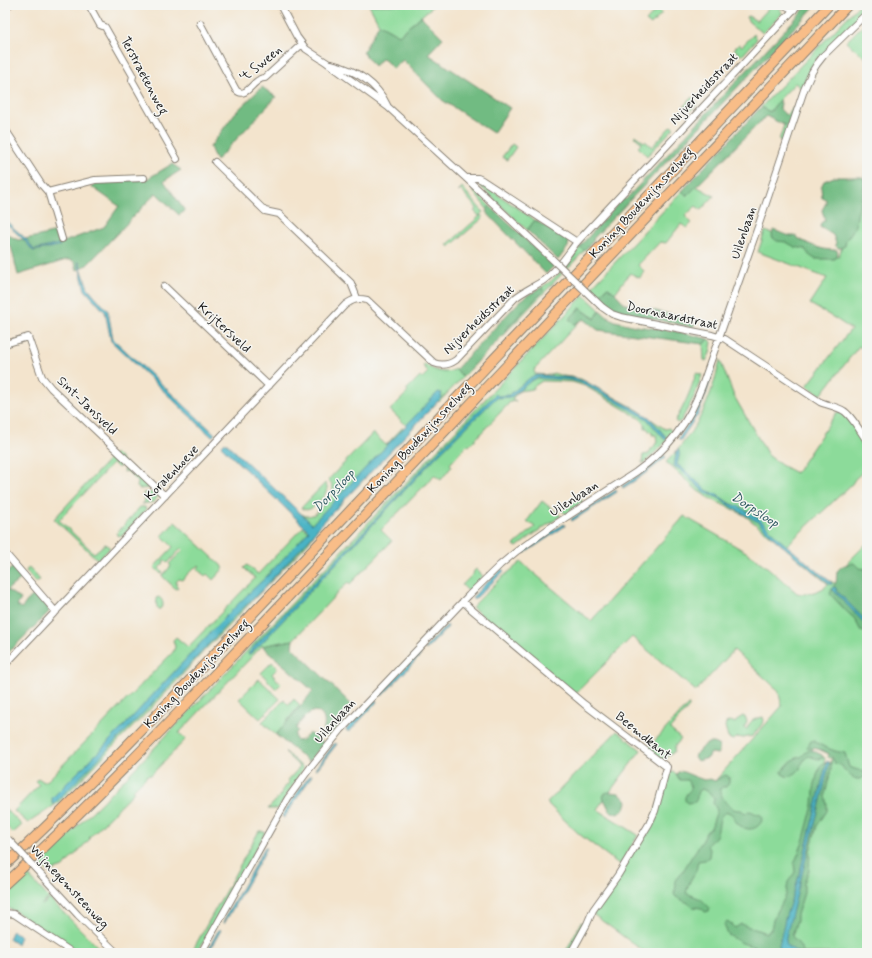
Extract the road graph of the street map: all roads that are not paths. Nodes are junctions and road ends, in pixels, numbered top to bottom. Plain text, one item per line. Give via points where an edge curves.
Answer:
1 (9, 5) edge
2 (89, 5) edge
3 (280, 5) edge
4 (784, 5) edge
5 (829, 5) edge
6 (848, 5) edge
7 (5, 7) edge
8 (796, 7) edge
9 (867, 13) edge
10 (200, 23) dead end
11 (302, 44) junction
12 (326, 62) junction
13 (388, 107) junction
14 (5, 129) edge
15 (177, 159) dead end
16 (215, 162) dead end
17 (144, 178) dead end
18 (466, 178) junction
19 (48, 192) junction
20 (62, 239) dead end
21 (577, 242) junction
22 (164, 286) dead end
23 (357, 298) junction
24 (719, 337) junction
25 (5, 344) edge
26 (269, 386) junction
27 (867, 441) edge
28 (165, 496) junction
29 (5, 553) edge
30 (463, 601) junction
31 (56, 612) junction
32 (5, 665) edge
33 (6, 837) edge
34 (5, 865) edge
35 (5, 884) edge
36 (5, 913) edge
37 (73, 953) edge
38 (117, 953) edge
39 (201, 953) edge
40 (571, 953) edge

1 - 7 street
2 - 15 street, Terstraetenweg via 100,25 105,27 133,76 132,80
3 - 11 street, Doornaardstraat
4 - 8 street, Nijverheidsstraat
5 - 34 highway, Koning Boudewijnsnelweg via 169,702 100,774
6 - 35 highway, Koning Boudewijnsnelweg via 184,706 46,847
8 - 21 street, Nijverheidsstraat
9 - 24 street, Uilenbaan via 824,55 808,81
10 - 11 street, 't Sween via 236,90 242,93 258,80 265,78
11 - 12 street, Doornaardstraat
12 - 13 street, Doornaardstraat
12 - 13 street, Doornaardstraat via 346,68 367,80 383,97
13 - 18 street, Doornaardstraat
14 - 19 street
16 - 23 street via 265,210 279,214 352,283
17 - 19 street via 95,180
18 - 21 street via 482,180
18 - 24 street, Doornaardstraat, bridge via 612,314
19 - 20 street
21 - 23 street, Nijverheidsstraat via 549,276 515,298 456,360 446,365 434,362 368,300
22 - 26 street, Krijtersveld
23 - 26 street, Koralenhoeve via 345,305
24 - 27 street, Doornaardstraat via 820,402 843,410
24 - 30 street, Uilenbaan via 692,409 680,429 656,457 517,551
25 - 28 street, Sint-Jansveld via 28,337 42,377 51,388
26 - 28 street, Koralenhoeve
28 - 31 street, Koralenhoeve
29 - 31 street
30 - 39 street, Uilenbaan via 330,742 298,784
30 - 40 street, Beemdkant via 584,704 667,767 649,824 593,910
31 - 32 street, Koralenhoeve
33 - 38 street, Wijnegemsteenweg, bridge
36 - 37 street via 14,914

